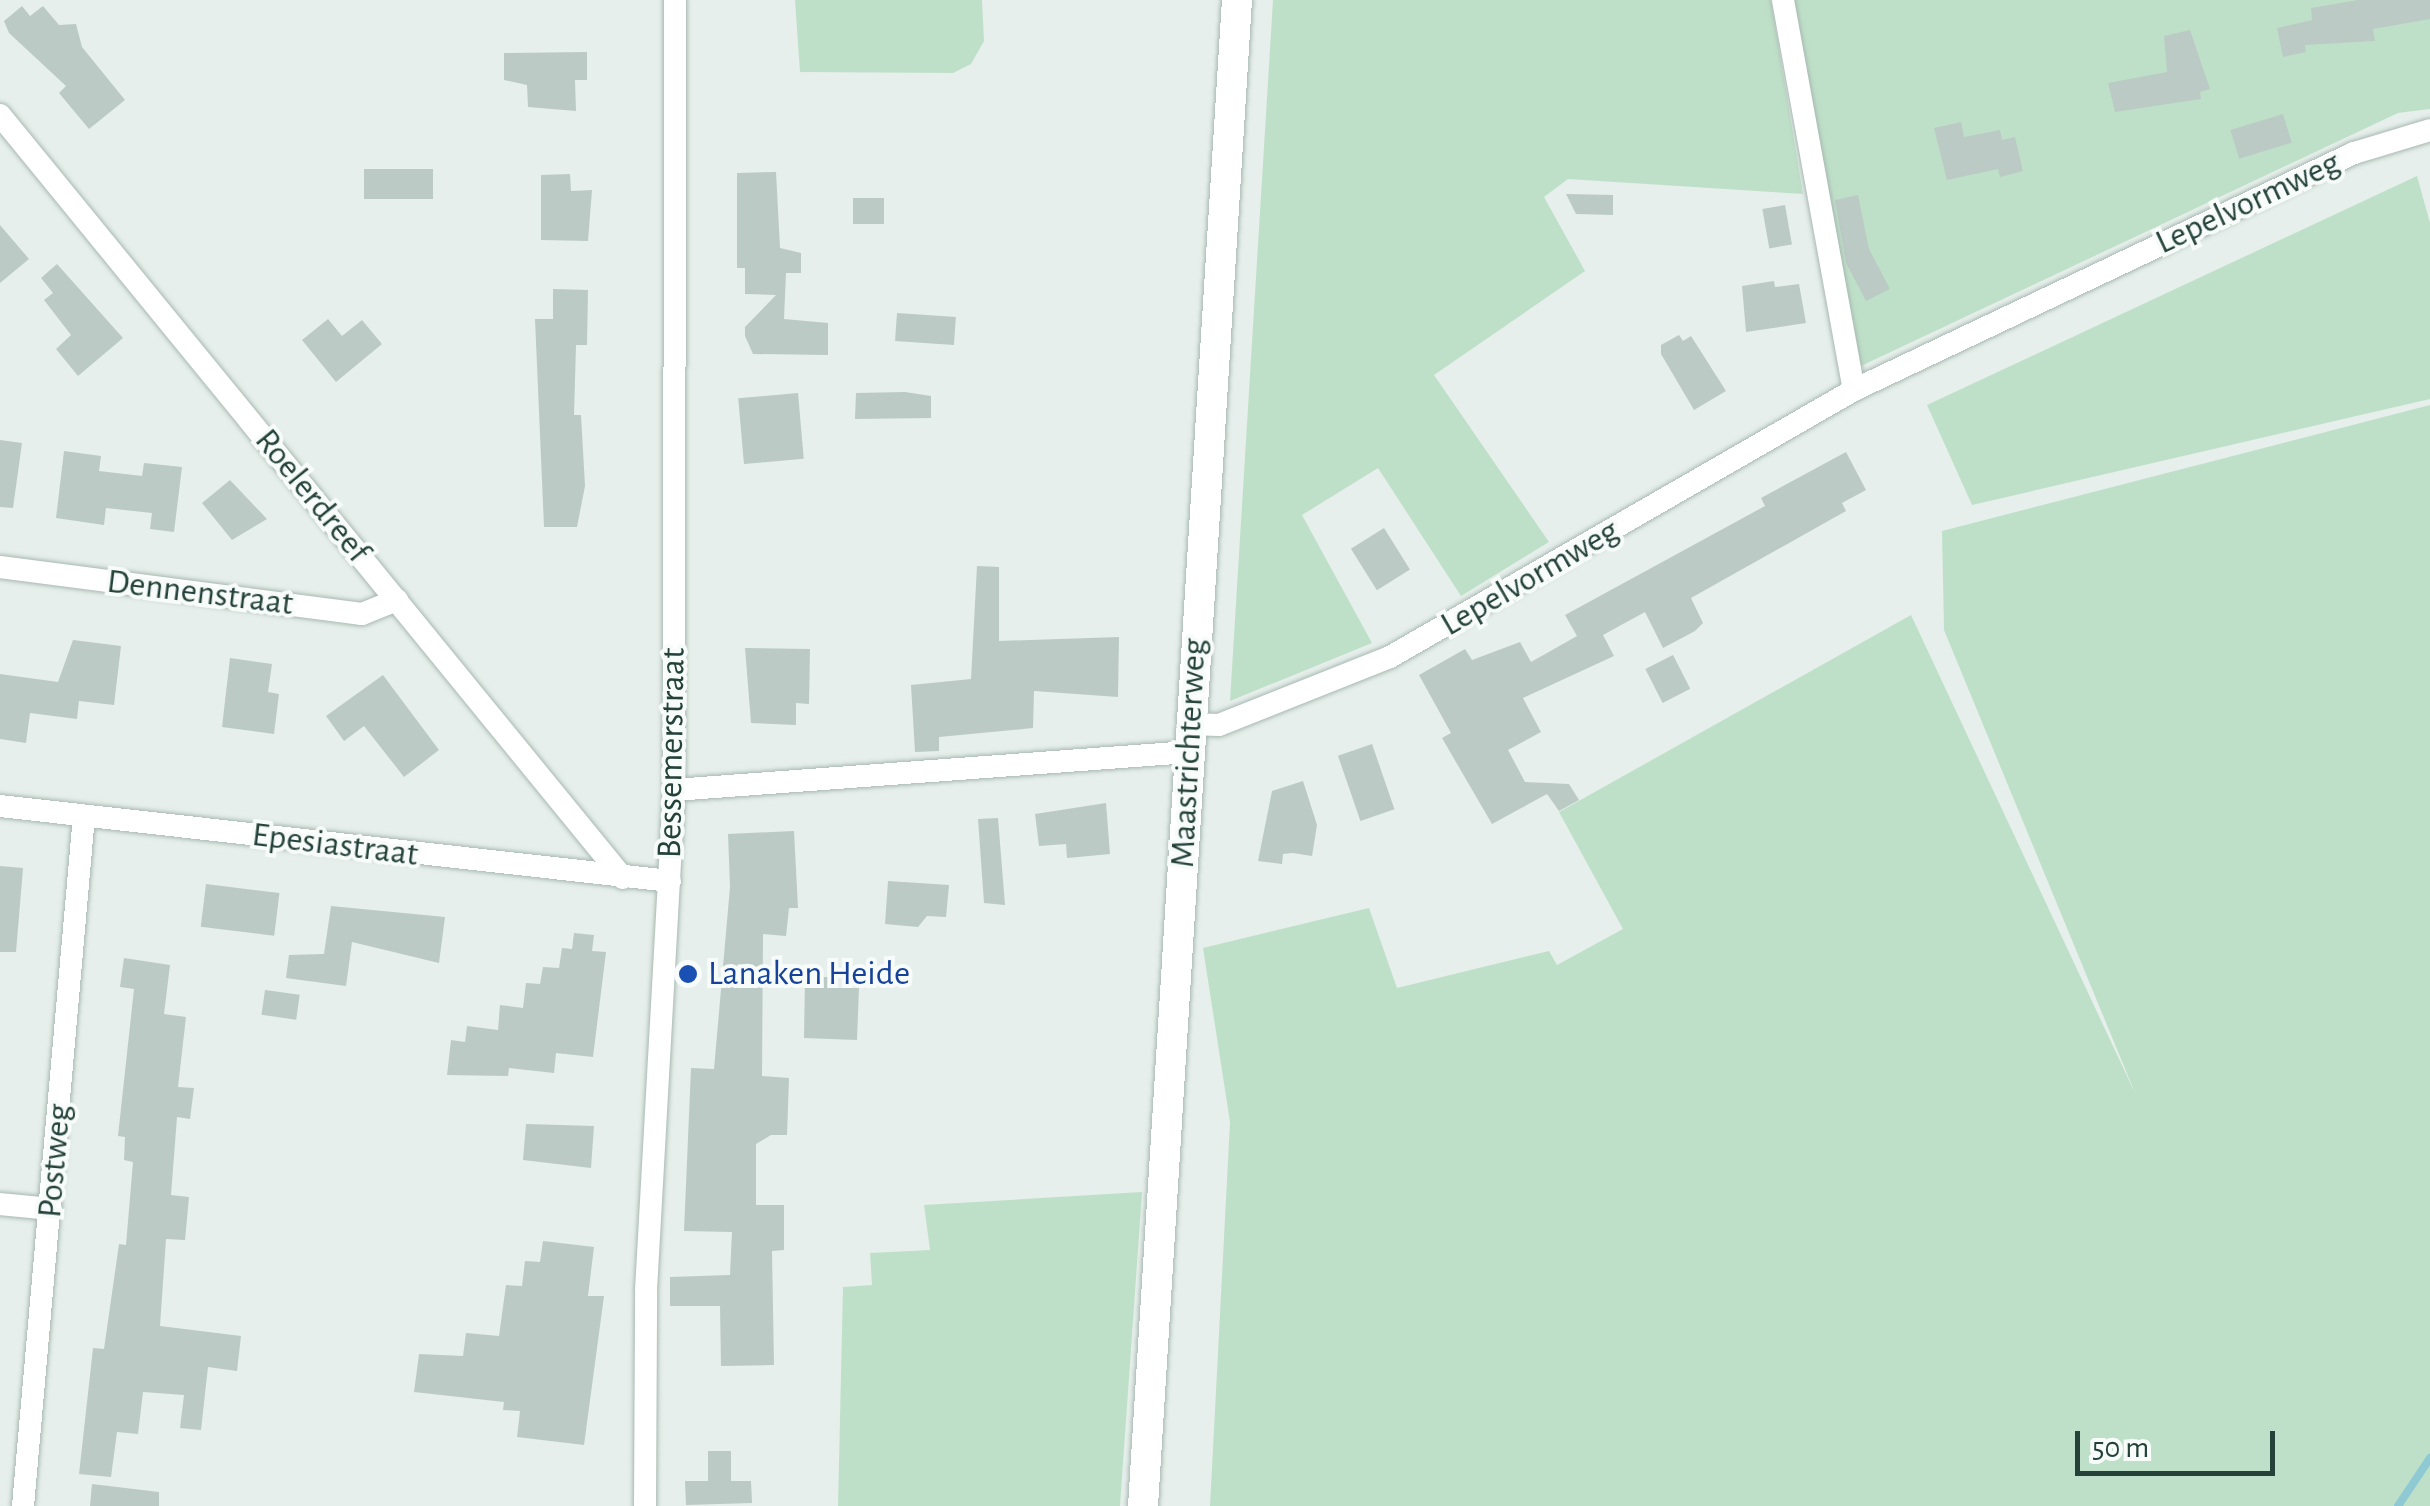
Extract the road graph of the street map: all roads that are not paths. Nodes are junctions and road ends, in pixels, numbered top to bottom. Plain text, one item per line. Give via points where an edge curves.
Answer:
1 (675, 0) edge
2 (1236, 0) edge
3 (1783, 0) edge
4 (0, 115) edge
5 (2430, 130) edge
6 (1854, 390) junction
7 (0, 567) edge
8 (397, 600) junction
9 (1190, 738) junction
10 (674, 790) junction
11 (0, 806) edge
12 (84, 816) junction
13 (623, 878) junction
14 (670, 881) junction
15 (0, 1204) edge
16 (51, 1209) junction
17 (23, 1506) edge
18 (645, 1506) edge
19 (1143, 1506) edge

1 - 10 street, Bessemerstraat
2 - 9 main road, Maastrichterweg
3 - 6 street via 1835,314
4 - 8 street, Roelerdreef
5 - 6 street, Lepelvormweg via 2354,153
6 - 9 street, Lepelvormweg via 1390,657
7 - 8 street, Dennenstraat via 362,614
8 - 13 street, Roelerdreef
9 - 10 street, Lepelvormweg
9 - 19 main road, Maastrichterweg
10 - 14 street, Bessemerstraat
11 - 12 street, Epesiastraat
12 - 13 street, Epesiastraat
12 - 16 street, Postweg
13 - 14 street, Epesiastraat
14 - 18 street, Bessemerstraat via 646,1270
15 - 16 street
16 - 17 street, Postweg

